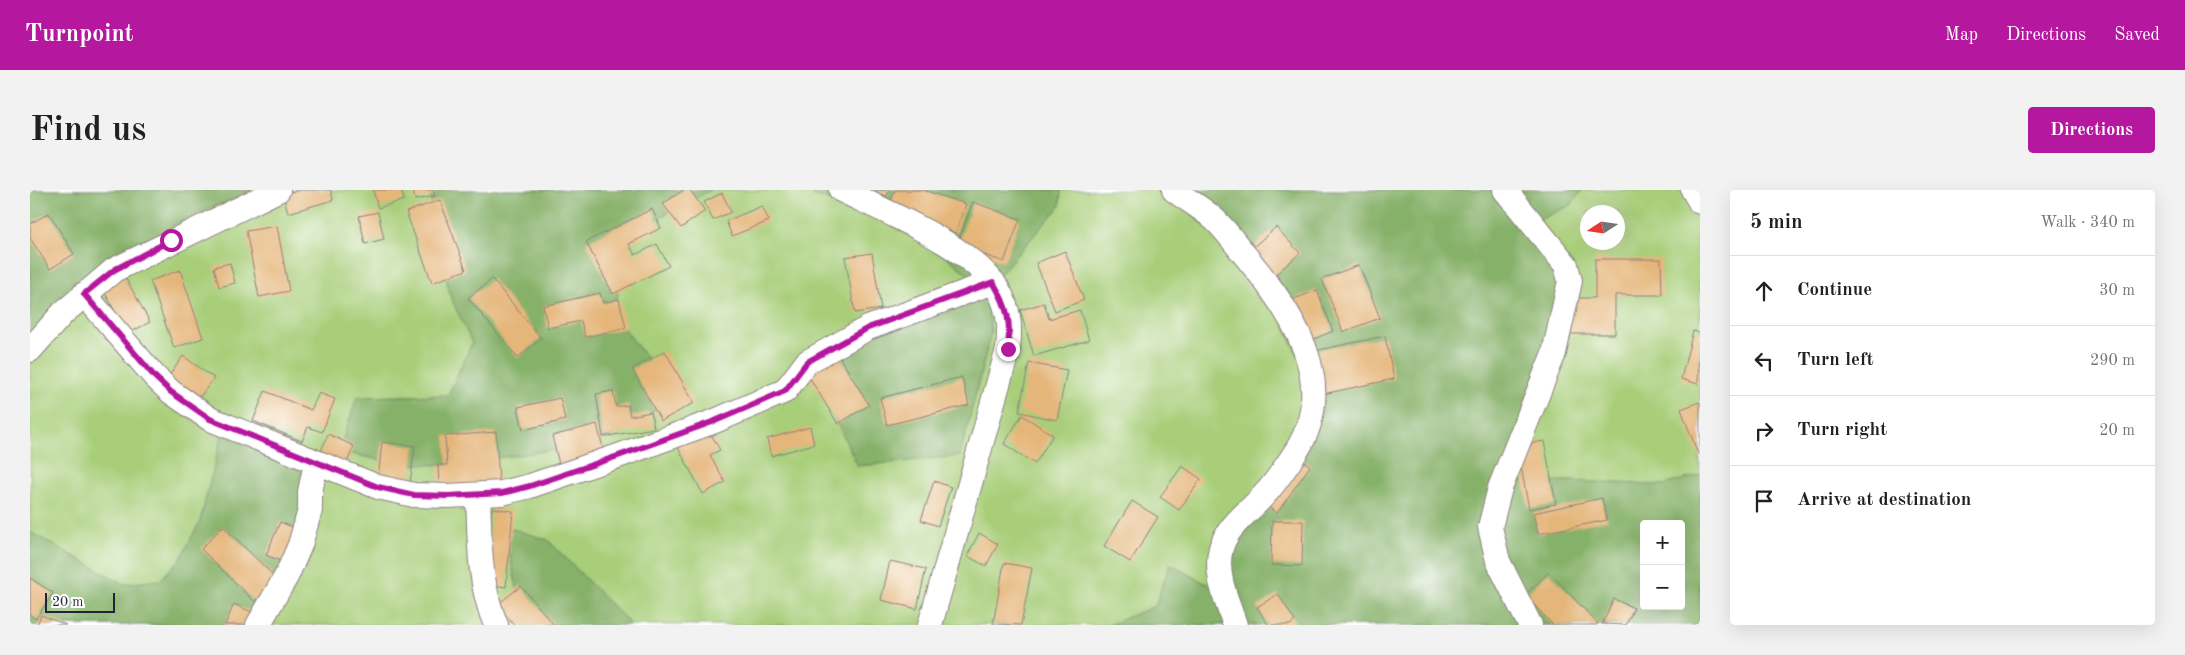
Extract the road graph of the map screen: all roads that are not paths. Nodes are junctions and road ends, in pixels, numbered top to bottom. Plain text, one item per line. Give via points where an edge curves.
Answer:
1 (278, 190) edge
2 (841, 190) edge
3 (1174, 190) edge
4 (1505, 190) edge
5 (1693, 190) edge
6 (1700, 202) edge
7 (993, 282) junction
8 (84, 294) junction
9 (30, 350) edge
10 (316, 463) junction
11 (478, 495) junction
12 (258, 625) edge
13 (496, 625) edge
14 (930, 625) edge
15 (1235, 625) edge
16 (1530, 625) edge

1 - 8 street via 114,270
2 - 7 street via 961,252
3 - 15 street via 1213,218 1269,284 1298,333 1311,368 1314,400 1307,431 1265,494 1225,535 1220,551 1222,585
4 - 16 street via 1566,265 1570,281 1554,353 1500,488 1490,527 1498,561
5 - 6 street
7 - 11 street via 868,328 807,362 785,391 715,421 530,486
7 - 14 street via 1007,310 1010,326 1008,349
8 - 9 street
8 - 10 street via 171,392 210,419
10 - 11 street via 378,487 414,495
10 - 12 street via 310,510 300,544 287,575
11 - 13 street via 482,579

